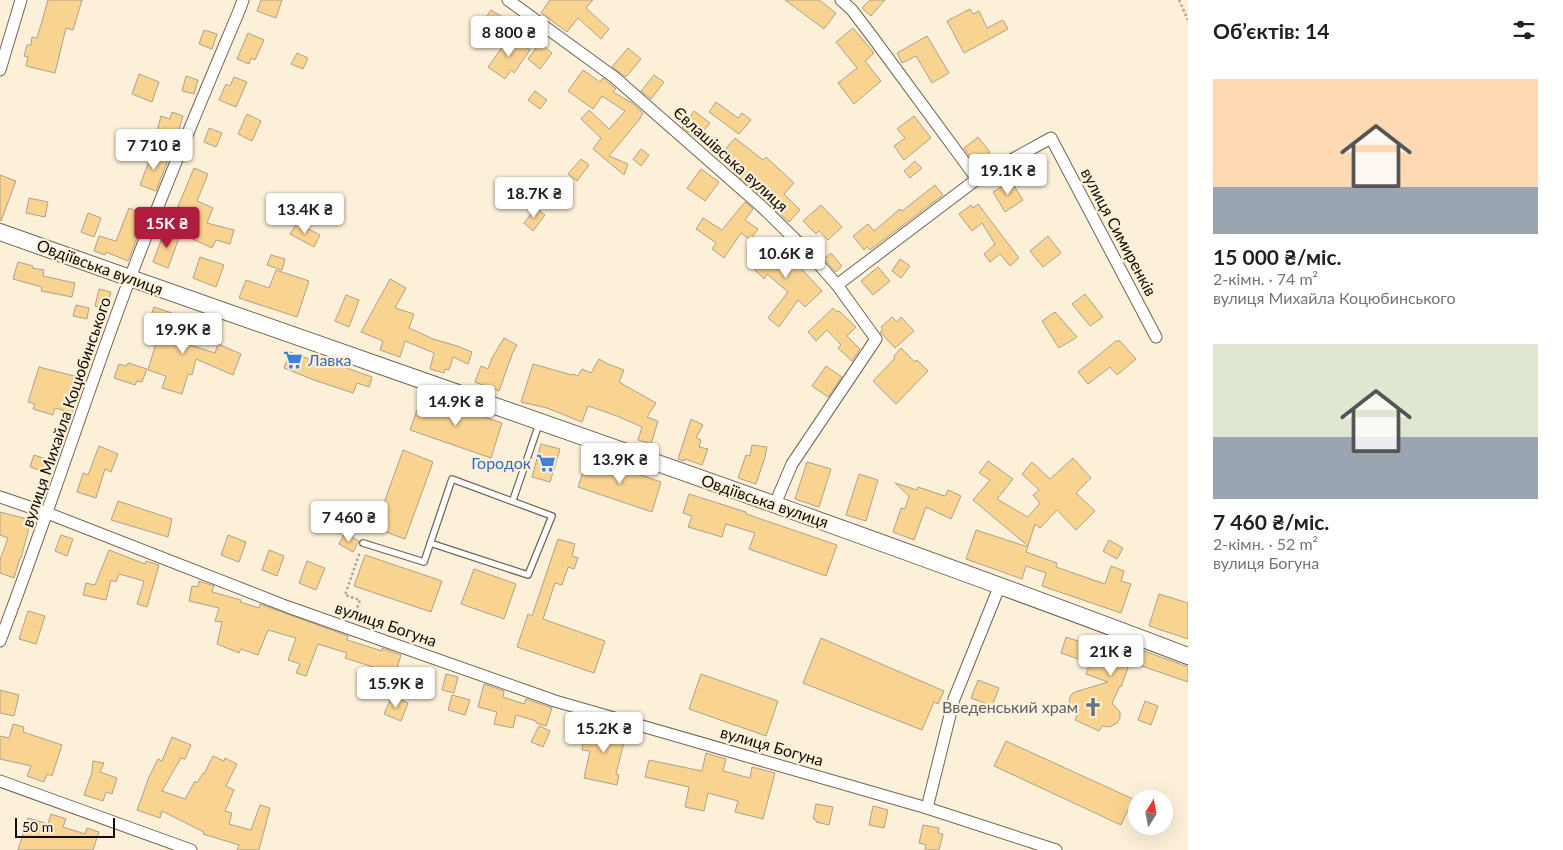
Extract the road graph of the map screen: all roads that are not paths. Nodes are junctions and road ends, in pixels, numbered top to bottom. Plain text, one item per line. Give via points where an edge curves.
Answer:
1 (21, 0) edge
2 (243, 0) edge
3 (508, 0) edge
4 (842, 0) edge
5 (0, 70) edge
6 (976, 179) junction
7 (0, 232) edge
8 (130, 278) junction
9 (837, 285) junction
10 (1156, 337) dead end
11 (540, 422) junction
12 (0, 497) edge
13 (513, 500) junction
14 (775, 504) junction
15 (47, 513) junction
16 (363, 543) road end
17 (430, 543) junction
18 (1000, 585) junction
19 (0, 641) edge
20 (1188, 656) edge
21 (0, 781) edge
22 (927, 808) junction
23 (191, 850) edge
24 (1055, 850) edge

1 - 5 street
2 - 8 street, вулиця Михайла Коцюбинського
3 - 9 street, Євлашівська вулиця via 621,84 761,206
4 - 6 street
6 - 9 street, вулиця Симиренків
6 - 10 street, вулиця Симиренків via 1052,138
7 - 8 main road, Овдіївська вулиця
8 - 11 main road, Овдіївська вулиця
8 - 15 street, вулиця Михайла Коцюбинського
9 - 14 street, Євлашівська вулиця via 876,339 792,464
11 - 13 lane
11 - 14 main road, Овдіївська вулиця
12 - 15 street, вулиця Богуна
13 - 17 lane via 452,478
13 - 17 lane via 552,516 528,575
14 - 18 main road, Овдіївська вулиця
15 - 19 street, вулиця Михайла Коцюбинського
15 - 22 street, вулиця Богуна via 278,603 555,701
16 - 17 lane via 424,562
18 - 20 main road, Овдіївська вулиця
18 - 22 street via 954,699
21 - 23 street
22 - 24 street, вулиця Богуна

